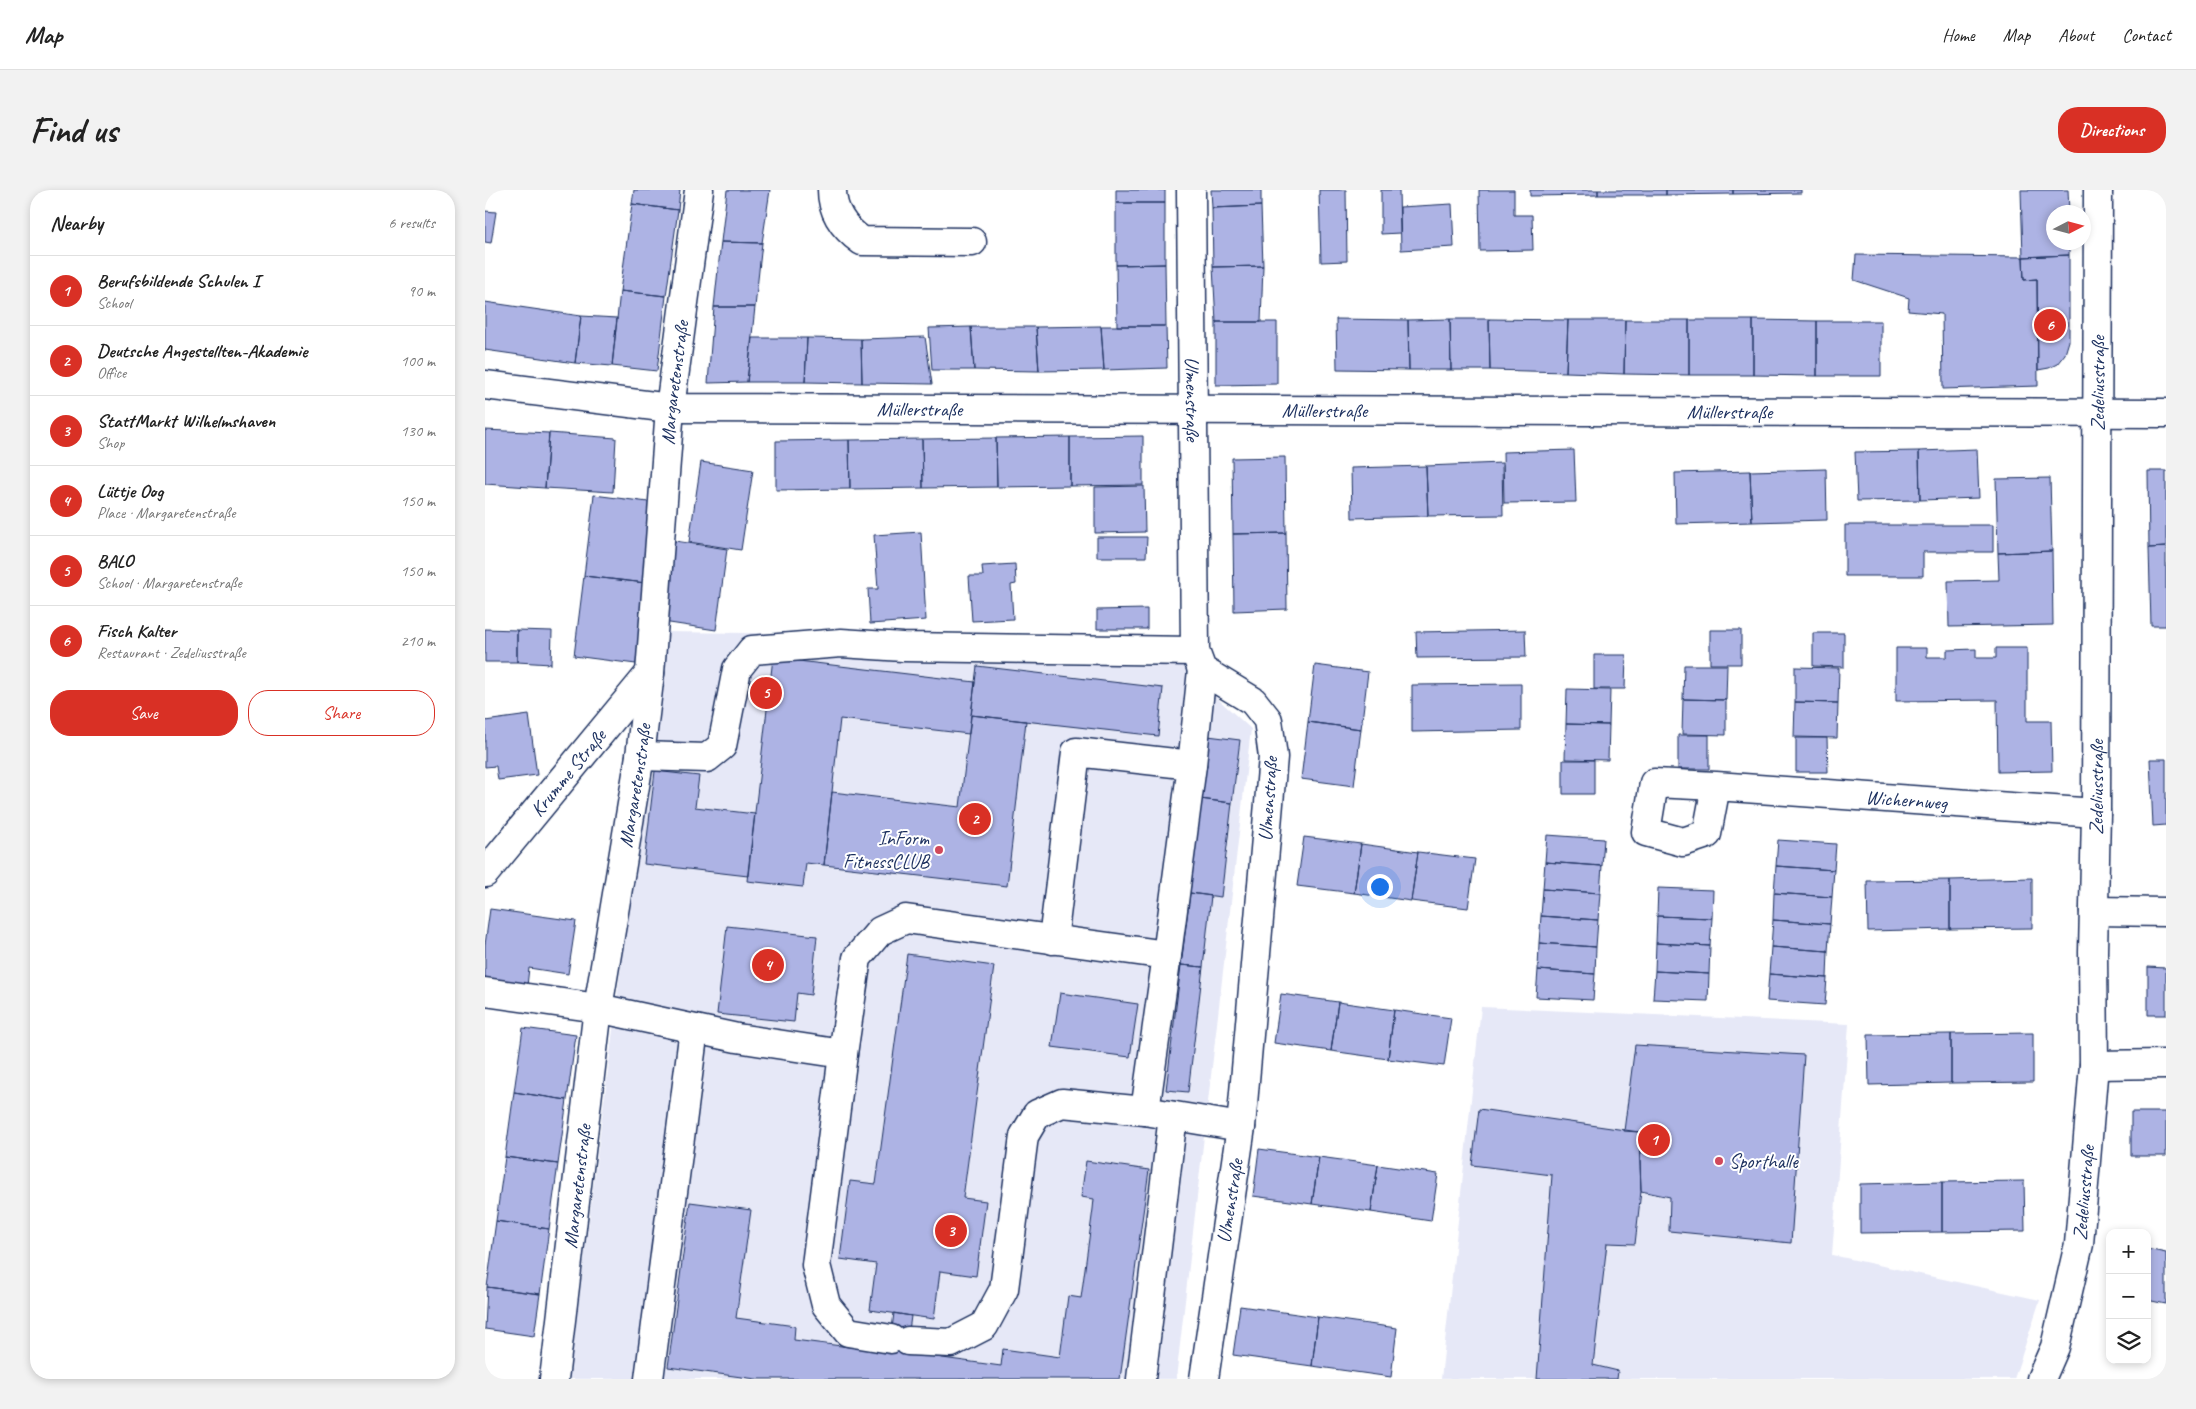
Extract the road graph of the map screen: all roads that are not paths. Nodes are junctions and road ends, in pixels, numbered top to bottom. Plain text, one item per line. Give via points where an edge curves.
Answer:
1 (699, 190) edge
2 (832, 190) edge
3 (1191, 190) edge
4 (2098, 190) edge
5 (973, 242) dead end
6 (485, 385) edge
7 (670, 408) junction
8 (1193, 408) junction
9 (2099, 411) junction
10 (2166, 413) edge
11 (1199, 660) junction
12 (650, 673) junction
13 (640, 756) junction
14 (1192, 765) junction
15 (1715, 786) dead end
16 (2096, 812) junction
17 (485, 873) edge
18 (2094, 911) junction
19 (2166, 912) edge
20 (1053, 940) junction
21 (1167, 955) junction
22 (485, 992) edge
23 (598, 1008) junction
24 (694, 1029) junction
25 (843, 1054) junction
26 (2166, 1064) edge
27 (2094, 1066) junction
28 (1145, 1111) junction
29 (1173, 1116) junction
30 (1241, 1128) junction
31 (554, 1379) edge
32 (649, 1379) edge
33 (1141, 1379) edge
34 (1204, 1379) edge
35 (2041, 1379) edge

1 - 7 street, Margaretenstraße
2 - 5 street via 838,216 862,242
3 - 8 street, Ulmenstraße
4 - 9 street, Zedeliusstraße
6 - 7 street, Müllerstraße
7 - 8 street, Müllerstraße
7 - 12 street, Margaretenstraße
8 - 9 street, Müllerstraße
8 - 11 street, Ulmenstraße
9 - 10 street, Müllerstraße
9 - 16 street, Zedeliusstraße
11 - 13 street via 841,643 752,650 737,669 722,746 707,758
11 - 14 street
11 - 30 street, Ulmenstraße via 1253,700 1268,720 1273,757
12 - 13 street, Margaretenstraße
12 - 17 street, Krumme Straße
13 - 23 street, Margaretenstraße
14 - 20 street via 1076,752
14 - 21 street
15 - 16 street, Wichernweg
16 - 18 street, Zedeliusstraße
18 - 19 street
18 - 27 street, Zedeliusstraße
20 - 21 street
20 - 25 street via 906,919 880,931 857,958
21 - 28 street
22 - 23 street
23 - 24 street
23 - 31 street, Margaretenstraße
24 - 25 street
24 - 32 street
25 - 28 street via 816,1265 826,1305 848,1332 899,1340 951,1343 984,1326 1004,1289 1024,1136 1037,1114 1062,1103
26 - 27 street
27 - 35 street, Zedeliusstraße via 2079,1244 2055,1347
28 - 29 street
29 - 30 street
29 - 33 street
30 - 34 street, Ulmenstraße

